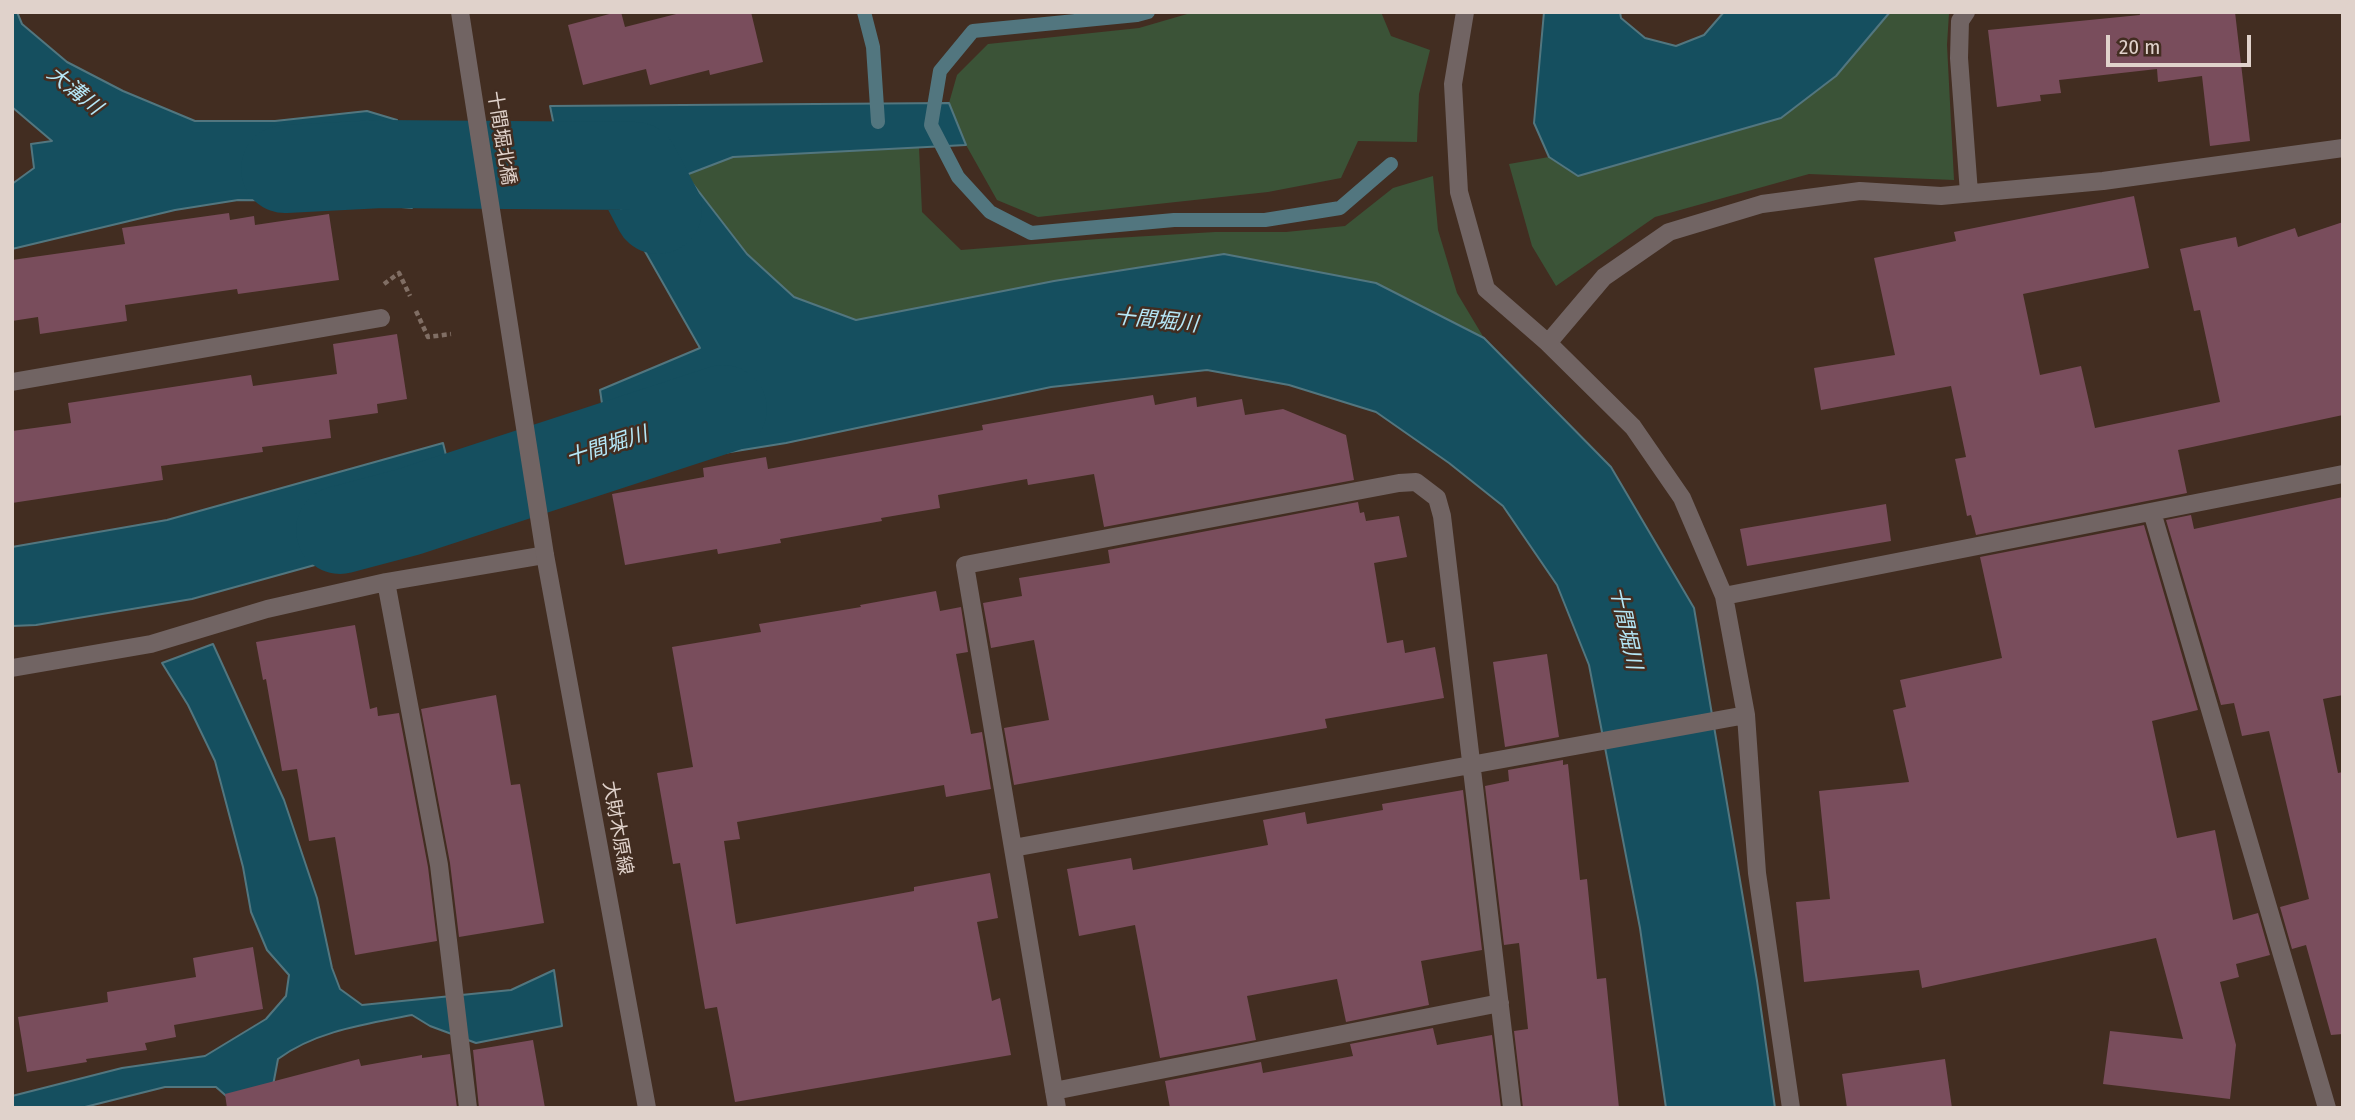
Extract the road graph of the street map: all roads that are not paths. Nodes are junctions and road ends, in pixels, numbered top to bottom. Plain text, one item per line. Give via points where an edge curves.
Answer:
1 (460, 12) edge
2 (1465, 12) edge
3 (1966, 12) edge
4 (2343, 148) edge
5 (1969, 193) junction
6 (381, 317) dead end
7 (1548, 343) junction
8 (516, 370) joint
9 (12, 382) edge
10 (2343, 474) edge
11 (2152, 512) junction
12 (545, 555) junction
13 (386, 582) junction
14 (1724, 596) junction
15 (12, 668) edge
16 (1746, 715) junction
17 (1472, 764) junction
18 (1013, 848) junction
19 (1500, 1003) junction
20 (1056, 1100) edge
21 (468, 1108) edge
22 (647, 1108) edge
23 (1512, 1108) edge
24 (1791, 1108) edge
25 (2327, 1108) edge

1 - 8 street, 十間堀北橋
2 - 7 street via 1453,84 1459,192 1486,289
3 - 5 street via 1960,21 1959,58
4 - 5 street via 2103,181
5 - 7 street via 1941,196 1860,191 1762,204 1669,232 1604,277
6 - 9 street
7 - 14 street via 1640,437 1682,498
8 - 12 street, 大財木原線
10 - 11 street
11 - 14 street
11 - 25 street
12 - 13 street
12 - 22 street, 大財木原線
13 - 15 street via 267,609 151,644
13 - 21 street via 439,865
14 - 16 street
16 - 17 street
16 - 24 street via 1757,873
17 - 18 street
17 - 18 street via 1440,507 1437,498 1416,482 1399,483 965,565
17 - 19 street
18 - 20 street
19 - 20 street
19 - 23 street

